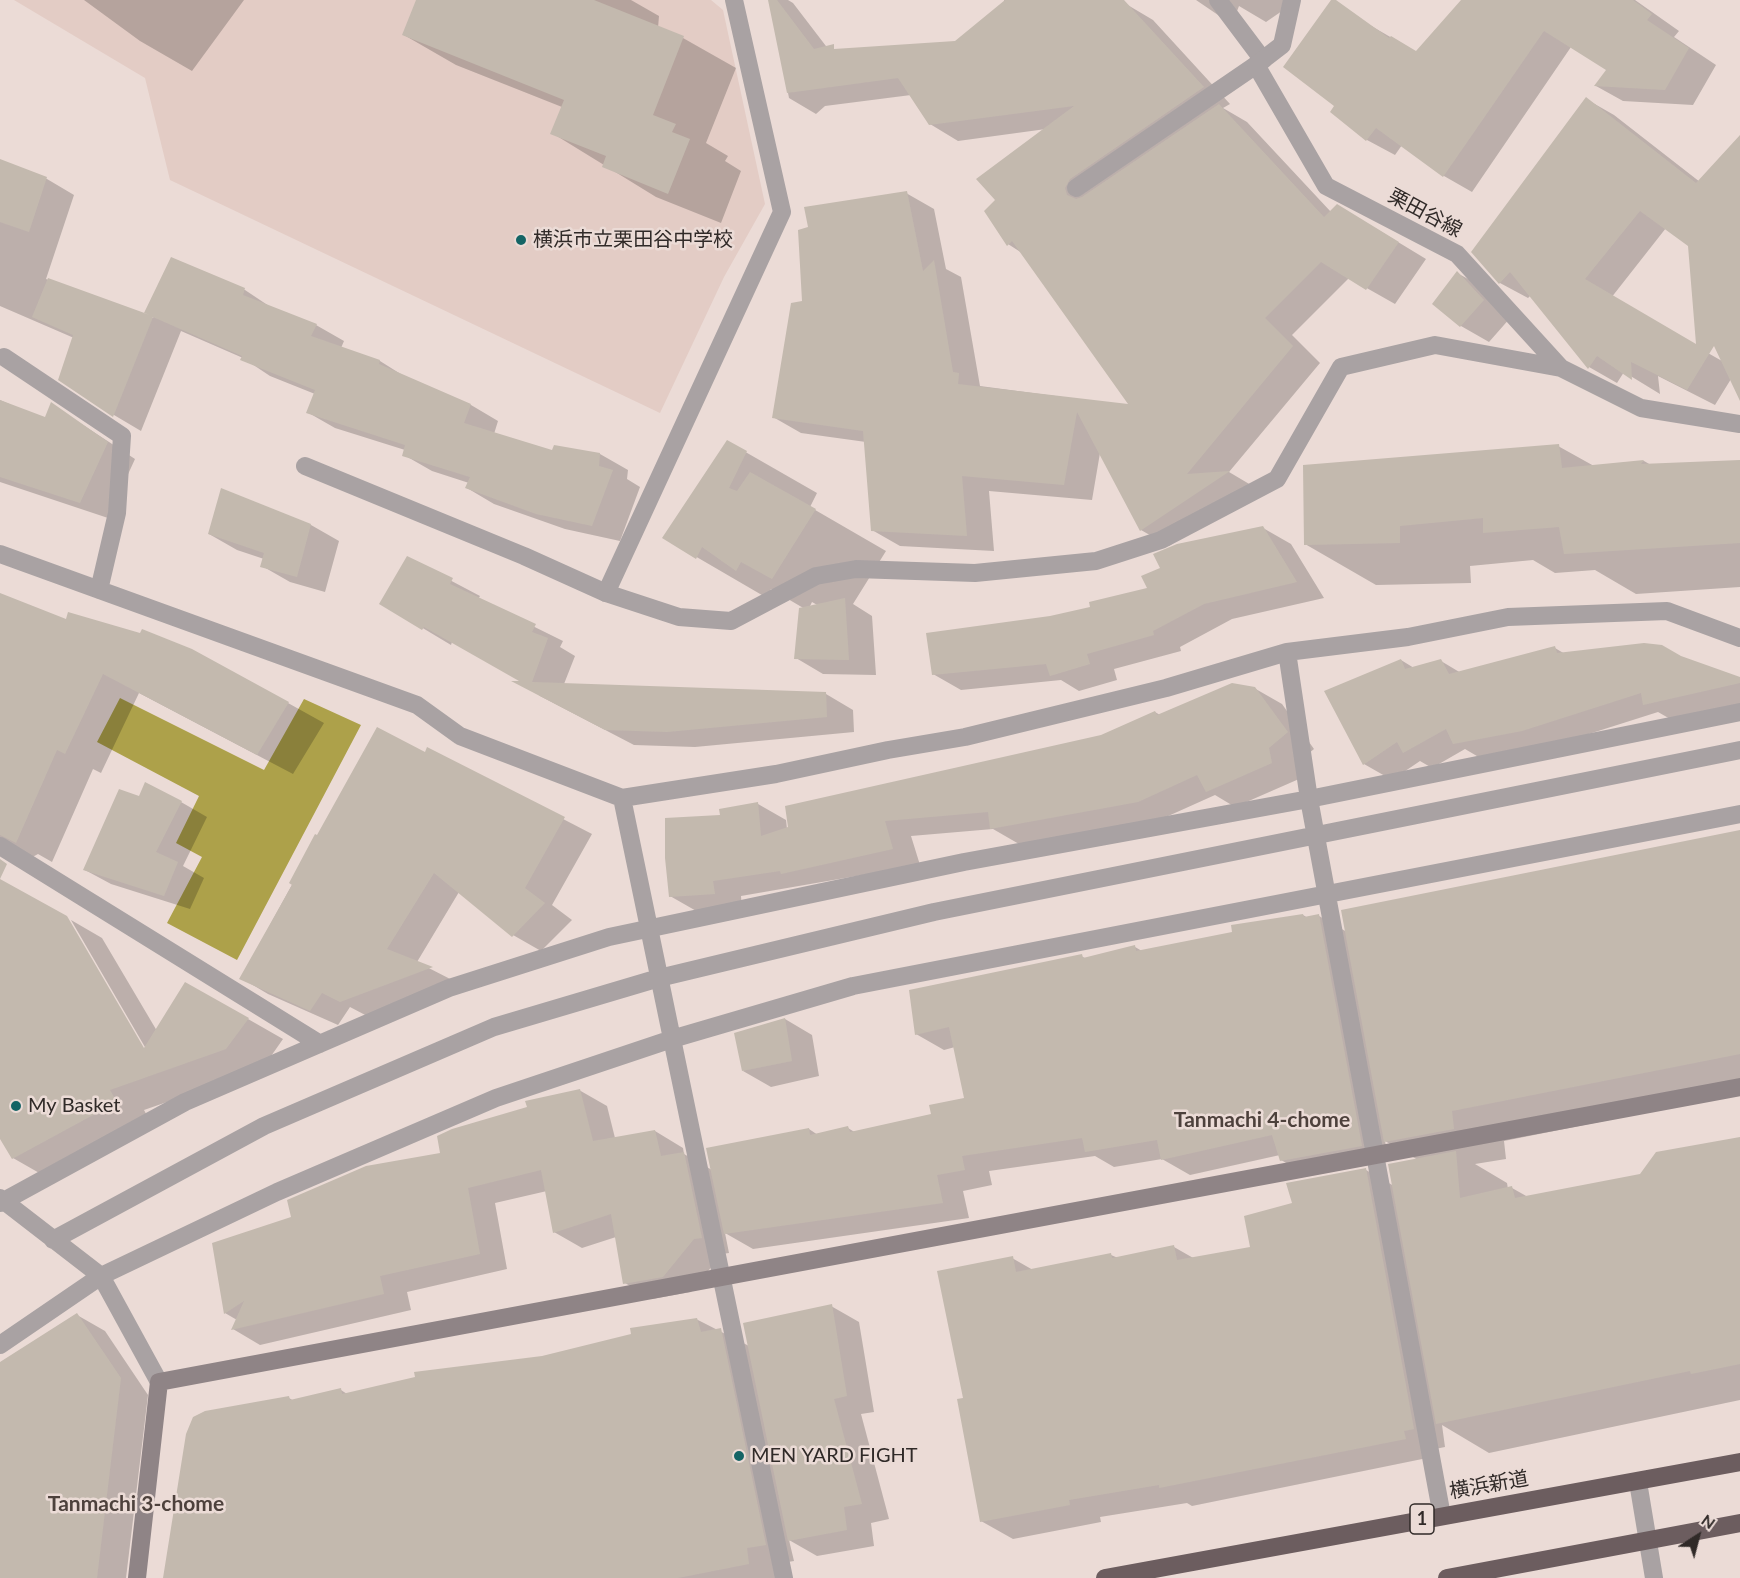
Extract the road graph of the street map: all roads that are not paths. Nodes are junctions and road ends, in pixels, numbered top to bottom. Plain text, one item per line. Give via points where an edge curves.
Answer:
1 (734, 0) edge
2 (1218, 0) edge
3 (1292, 0) edge
4 (1260, 62) junction
5 (1076, 188) dead end
6 (2, 356) edge
7 (1562, 368) junction
8 (1740, 423) edge
9 (305, 465) dead end
10 (0, 554) edge
11 (99, 590) junction
12 (606, 593) junction
13 (1740, 638) edge
14 (1287, 652) junction
15 (1740, 712) edge
16 (1740, 750) edge
17 (622, 798) junction
18 (1309, 799) junction
19 (1740, 814) edge
20 (1316, 834) junction
21 (0, 846) edge
22 (1326, 895) junction
23 (649, 929) junction
24 (659, 978) junction
25 (672, 1039) junction
26 (320, 1044) junction
27 (1740, 1087) edge
28 (1374, 1155) junction
29 (1, 1200) edge
30 (53, 1240) junction
31 (101, 1276) junction
32 (721, 1277) junction
33 (0, 1345) edge
34 (159, 1382) junction
35 (1740, 1462) edge
36 (1638, 1482) junction
37 (1442, 1516) junction
38 (1740, 1523) edge
39 (1647, 1542) junction
40 (136, 1578) edge
41 (784, 1578) edge
42 (1105, 1578) edge
43 (1447, 1578) edge
44 (1654, 1578) edge

1 - 12 street via 782,212
2 - 4 street, 栗田谷線
3 - 4 street via 1282,45
4 - 5 street
4 - 7 street, 栗田谷線 via 1326,186 1457,254
6 - 11 street via 122,436 117,513
7 - 8 street, 栗田谷線 via 1641,408
7 - 12 street via 1435,345 1341,367 1277,479 1161,540 1096,561 975,573 856,568 816,576 731,621 679,617
9 - 12 street
10 - 11 street
11 - 17 street via 417,705 460,736
13 - 14 street via 1667,611 1508,617 1408,636
14 - 17 street via 1166,688 965,737 776,774
14 - 18 street
15 - 18 street
16 - 20 street
17 - 23 street
18 - 20 street
18 - 23 street via 963,861
19 - 22 street
20 - 22 street
20 - 24 street via 934,912
21 - 26 street
22 - 25 street via 853,986
22 - 28 street
23 - 24 street
23 - 26 street via 609,937 449,988
24 - 25 street
24 - 30 street via 494,1027 275,1121
25 - 31 street via 496,1098 277,1192
25 - 32 street
26 - 29 street via 185,1102
27 - 28 street
28 - 32 street
28 - 37 street
29 - 30 street
30 - 31 street
31 - 33 street
31 - 34 street
32 - 34 street
32 - 41 street
34 - 40 street
35 - 36 highway, 横浜新道 / 1
36 - 37 highway, 横浜新道 / 1
36 - 39 street
37 - 42 highway, 横浜新道 / 1
38 - 39 highway
39 - 43 highway
39 - 44 street

